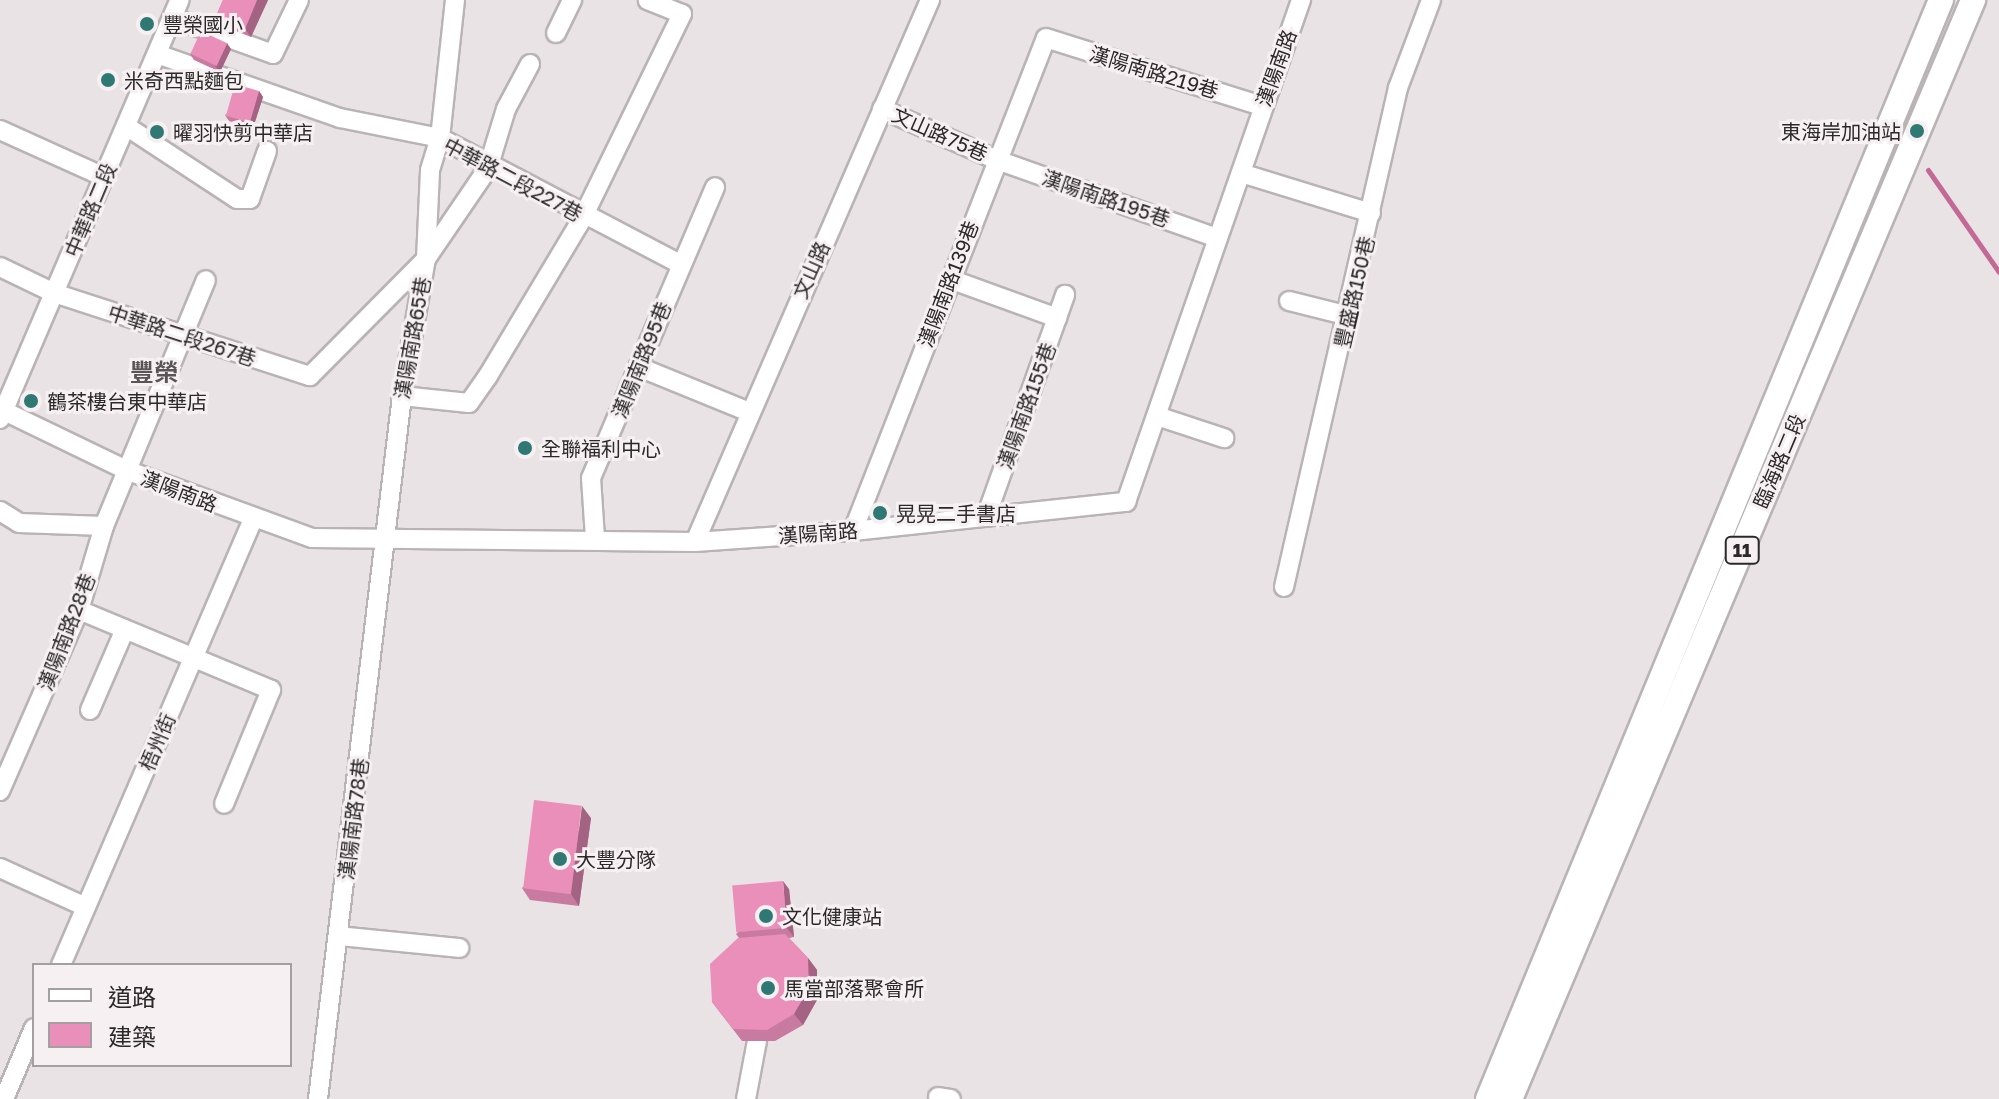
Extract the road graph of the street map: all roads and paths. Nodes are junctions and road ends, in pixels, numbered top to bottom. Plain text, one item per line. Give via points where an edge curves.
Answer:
1 (299, 0) edge
2 (572, 0) edge
3 (648, 0) edge
4 (930, 0) edge
5 (1301, 0) edge
6 (1431, 0) edge
7 (1941, 0) edge
8 (1973, 0) edge
9 (455, 3) edge
10 (176, 9) edge
11 (556, 33) dead end
12 (1046, 38) joint
13 (157, 54) junction
14 (530, 64) dead end
15 (1262, 106) junction
16 (882, 109) junction
17 (126, 126) junction
18 (0, 130) edge
19 (440, 138) junction
20 (267, 151) dead end
21 (997, 160) junction
22 (488, 168) junction
23 (1241, 173) junction
24 (104, 177) junction
25 (715, 187) dead end
26 (1371, 213) junction
27 (583, 217) junction
28 (1215, 237) junction
29 (426, 259) junction
30 (680, 264) junction
31 (0, 267) edge
32 (950, 279) junction
33 (206, 280) dead end
34 (54, 293) junction
35 (1065, 295) dead end
36 (1289, 301) dead end
37 (1349, 316) junction
38 (1057, 318) junction
39 (183, 335) junction
40 (639, 367) junction
41 (402, 396) junction
42 (749, 412) junction
43 (1, 413) edge
44 (1157, 416) junction
45 (1224, 438) dead end
46 (126, 470) junction
47 (0, 511) edge
48 (986, 517) junction
49 (253, 519) junction
50 (104, 526) junction
51 (853, 531) junction
52 (387, 538) junction
53 (595, 538) junction
54 (695, 542) junction
55 (1284, 587) dead end
56 (79, 610) junction
57 (125, 629) junction
58 (194, 656) junction
59 (90, 710) dead end
60 (0, 791) edge
61 (224, 804) dead end
62 (0, 868) edge
63 (86, 907) junction
64 (339, 936) junction
65 (459, 948) dead end
66 (62, 963) edge
67 (32, 1033) edge
68 (757, 1041) edge
69 (4, 1099) edge
70 (318, 1099) edge
71 (746, 1099) edge
72 (1488, 1099) edge
73 (1510, 1099) edge

1 - 10 street via 273,54
2 - 11 street
3 - 27 street via 682,14
4 - 16 street, 文山路
5 - 15 street, 漢陽南路
6 - 26 street, 豐盛路150巷 via 1398,88
7 - 72 main road, 臨海路二段 / 11
8 - 73 main road, 臨海路二段 / 11
9 - 19 street, 漢陽南路65巷
10 - 13 street, 中華路二段
12 - 15 street, 漢陽南路219巷
12 - 21 street, 漢陽南路139巷
13 - 17 street, 中華路二段
13 - 19 street, 中華路二段227巷 via 340,118
14 - 22 street via 506,109
15 - 23 street, 漢陽南路
16 - 21 street, 文山路75巷
16 - 42 street, 文山路
17 - 20 street via 237,199 250,199
17 - 24 street, 中華路二段
18 - 24 street
19 - 22 street, 中華路二段227巷
19 - 29 street, 漢陽南路65巷 via 430,170
21 - 28 street, 漢陽南路195巷
21 - 32 street, 漢陽南路139巷
22 - 27 street, 中華路二段227巷
22 - 29 street
23 - 26 street
23 - 28 street, 漢陽南路
24 - 34 street, 中華路二段
25 - 30 street, 漢陽南路95巷
26 - 37 street, 豐盛路150巷
27 - 30 street, 中華路二段227巷
27 - 41 street via 469,403
28 - 44 street, 漢陽南路
29 - 39 street, 中華路二段267巷 via 310,376
29 - 41 street, 漢陽南路65巷
30 - 40 street, 漢陽南路95巷
31 - 34 street, 中華路二段267巷
32 - 38 street
32 - 51 street, 漢陽南路139巷
33 - 39 street, 漢陽南路28巷
34 - 39 street, 中華路二段267巷
34 - 43 street, 中華路二段
35 - 38 street, 漢陽南路155巷
36 - 37 street
37 - 55 street, 豐盛路150巷
38 - 48 street, 漢陽南路155巷
39 - 46 street, 漢陽南路28巷
40 - 42 street
40 - 53 street, 漢陽南路95巷 via 591,478
41 - 52 street, 漢陽南路65巷
42 - 54 street, 文山路
43 - 46 street, 漢陽南路
44 - 45 street
44 - 48 street, 漢陽南路 via 1126,502
46 - 49 street, 漢陽南路
46 - 50 street, 漢陽南路28巷
47 - 50 street via 19,523
48 - 51 street, 漢陽南路
49 - 52 street, 漢陽南路 via 312,538
49 - 58 street, 梧州街
50 - 56 street, 漢陽南路28巷
51 - 54 street, 漢陽南路
52 - 53 street, 漢陽南路
52 - 64 street, 漢陽南路78巷
53 - 54 street, 漢陽南路
56 - 57 street
56 - 60 street, 漢陽南路28巷
57 - 58 street
57 - 59 street
58 - 61 street via 271,690
58 - 63 street, 梧州街
62 - 63 street
63 - 66 street, 梧州街
64 - 65 street
64 - 70 street, 漢陽南路78巷
67 - 69 street
68 - 71 street

